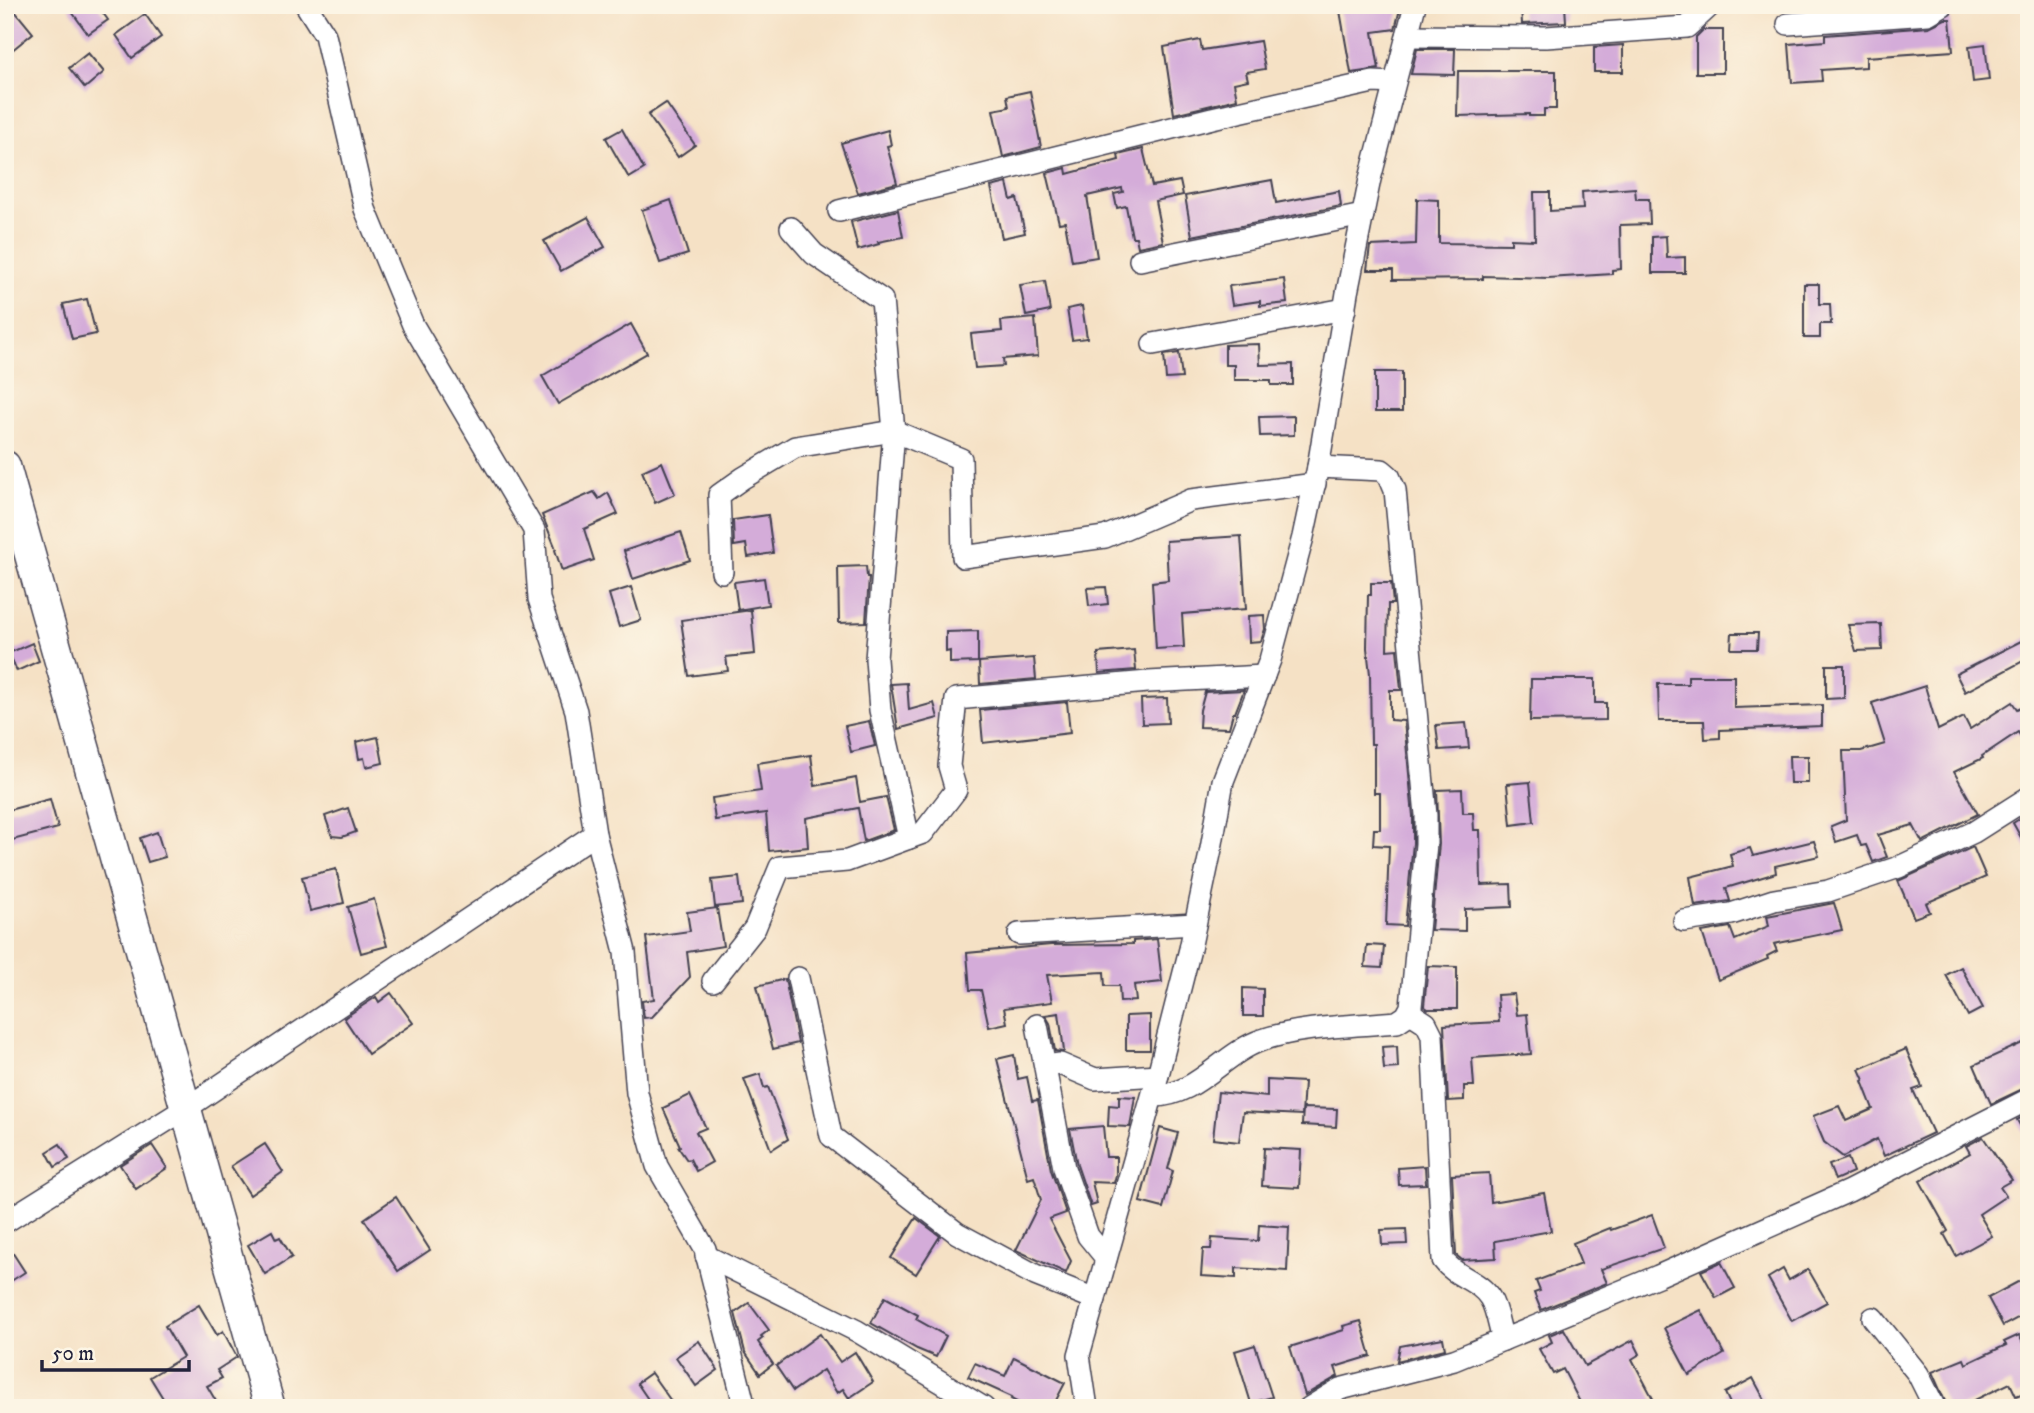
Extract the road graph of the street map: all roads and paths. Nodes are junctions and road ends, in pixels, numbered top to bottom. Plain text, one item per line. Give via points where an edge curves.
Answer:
1 (306, 5) edge
2 (1415, 5) edge
3 (1712, 5) edge
4 (1943, 5) edge
5 (1788, 24) dead end
6 (1407, 36) junction
7 (1394, 83) junction
8 (839, 211) dead end
9 (1363, 215) junction
10 (791, 228) dead end
11 (1140, 260) dead end
12 (1345, 309) junction
13 (1153, 344) dead end
14 (894, 430) junction
15 (5, 466) edge
16 (1316, 475) junction
17 (722, 572) dead end
18 (1264, 676) junction
19 (2029, 797) edge
20 (595, 834) junction
21 (909, 838) junction
22 (1684, 920) dead end
23 (1195, 924) junction
24 (1019, 934) dead end
25 (799, 978) dead end
26 (713, 982) dead end
27 (1409, 1012) junction
28 (1037, 1025) dead end
29 (1046, 1066) junction
30 (1155, 1086) junction
31 (2029, 1099) edge
32 (185, 1110) junction
33 (5, 1222) edge
34 (706, 1256) junction
35 (1106, 1258) junction
36 (1095, 1299) junction
37 (1873, 1318) dead end
38 (1503, 1340) junction
39 (270, 1408) edge
40 (745, 1408) edge
41 (984, 1408) edge
42 (1087, 1408) edge
43 (1309, 1408) edge
44 (1935, 1408) edge

1 - 20 street via 326,35 365,209 413,326 534,530 539,599 576,711
2 - 6 street
3 - 6 street via 1686,27 1546,37
4 - 5 street via 1928,14
6 - 7 street
7 - 8 street via 1373,82 1212,118
7 - 9 street
9 - 11 street
9 - 12 street
10 - 14 street via 814,254 882,300
12 - 13 street
12 - 16 street
14 - 16 street via 961,458 963,557 1105,537 1191,500
14 - 17 street via 795,447 719,495
14 - 21 street via 876,659 880,710
15 - 32 main road
16 - 18 street
16 - 27 street via 1382,470 1395,490 1426,815
18 - 21 street via 956,699 949,766 956,790 923,833
18 - 23 street via 1223,781
19 - 22 street via 1974,832 1899,867 1828,891
20 - 32 street
20 - 34 street via 625,952 636,1093 657,1166
21 - 26 street via 847,861 780,867 755,928
23 - 24 street
23 - 30 street
25 - 36 street via 831,1136 957,1233 1035,1275
27 - 30 street via 1398,1022 1260,1040 1185,1089 1170,1095
27 - 38 street via 1426,1023 1432,1035 1443,1260 1492,1300
28 - 29 street
29 - 30 street via 1059,1064 1095,1079
29 - 35 street via 1065,1167 1088,1236
30 - 35 street
31 - 38 street via 1849,1191
32 - 33 street
32 - 39 main road
34 - 40 street
34 - 41 street via 857,1331
35 - 36 street
36 - 42 street via 1079,1355
37 - 44 street via 1918,1374
38 - 43 street via 1454,1360 1340,1389

